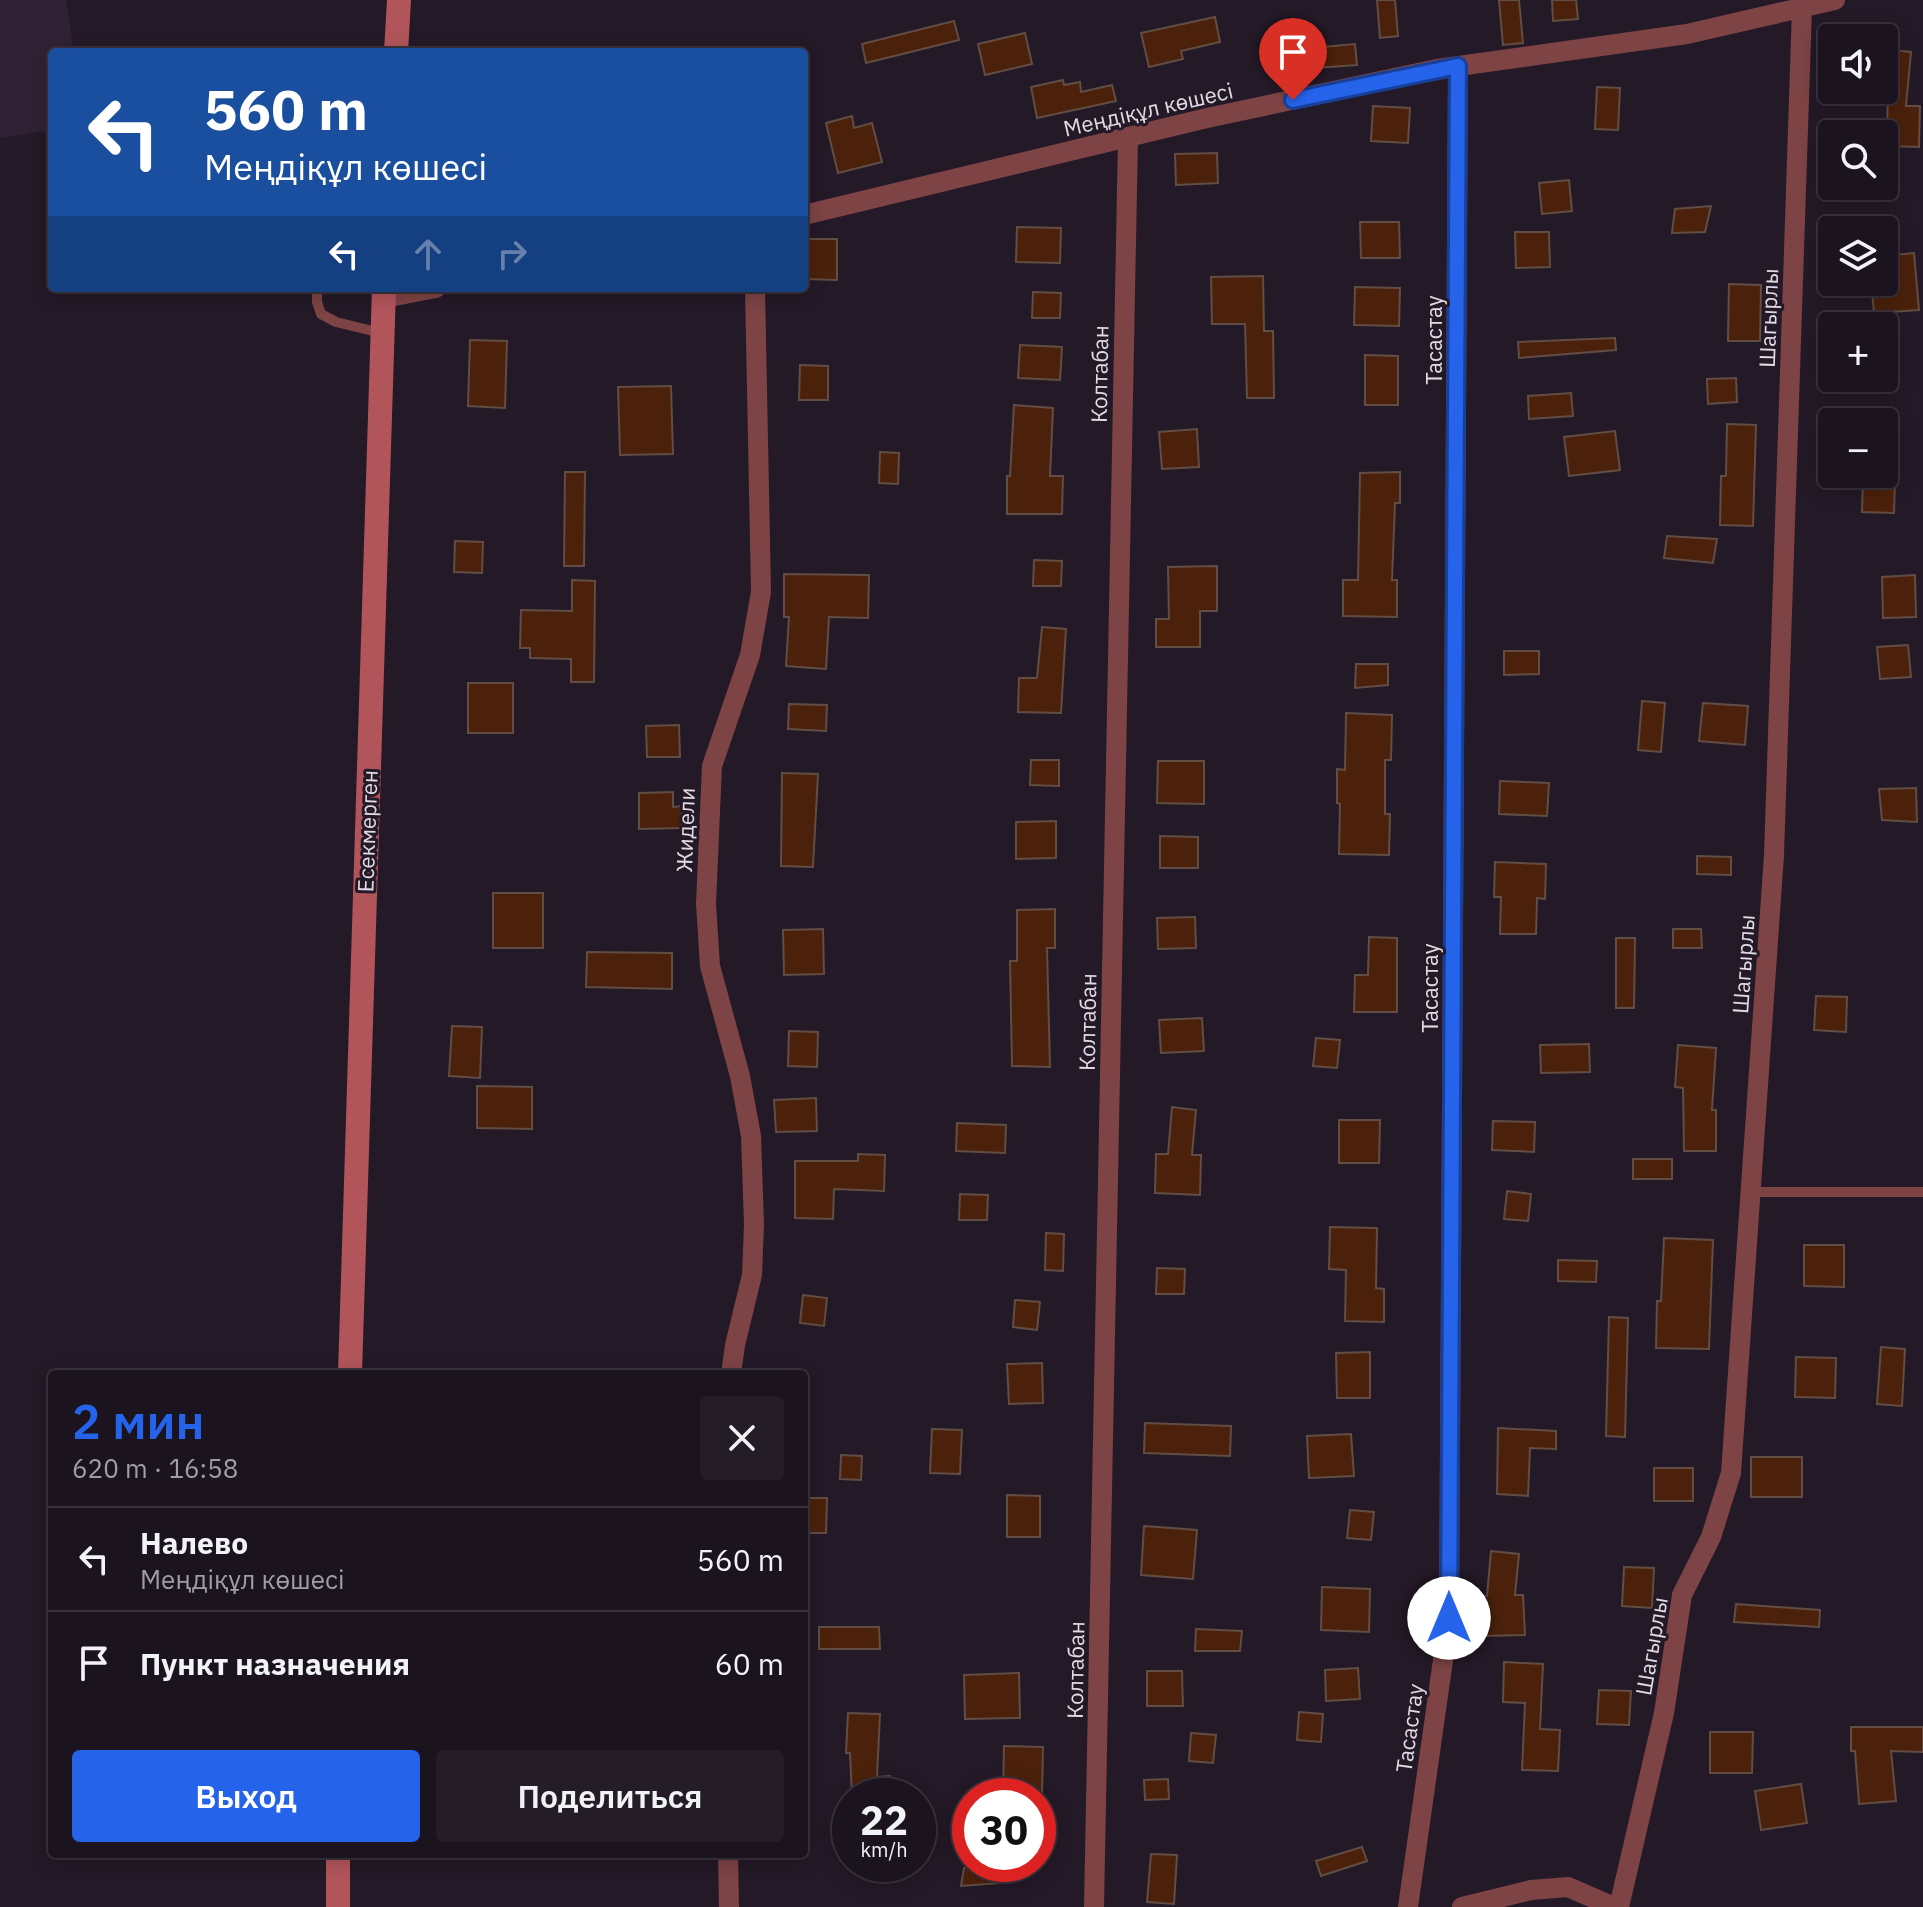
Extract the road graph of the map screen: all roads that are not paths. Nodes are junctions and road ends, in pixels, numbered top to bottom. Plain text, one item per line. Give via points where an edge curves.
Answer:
1 (399, 0) edge
2 (1835, 0) edge
3 (1802, 8) junction
4 (396, 48) edge
5 (1458, 66) junction
6 (1128, 138) junction
7 (808, 214) edge
8 (317, 292) edge
9 (755, 292) edge
10 (384, 293) edge
11 (383, 333) junction
12 (1751, 1192) junction
13 (1923, 1192) edge
14 (350, 1370) edge
15 (732, 1370) edge
16 (338, 1858) edge
17 (728, 1858) edge
18 (338, 1907) edge
19 (729, 1907) edge
20 (1094, 1907) edge
21 (1408, 1907) edge
22 (1462, 1907) edge
23 (1608, 1907) edge
24 (1619, 1907) edge

1 - 4 street
2 - 3 street, Меңдіқұл көшесі
3 - 5 street, Меңдіқұл көшесі via 1687,34
3 - 12 street, Шагырлы via 1774,855
5 - 6 street, Меңдіқұл көшесі
5 - 21 street, Тасастау via 1449,1618
6 - 7 street, Меңдіқұл көшесі
6 - 20 street, Колтабан
8 - 11 lane via 321,314
9 - 15 street, Жидели via 761,592 750,655 712,766 706,904 710,966 751,1136 752,1275
10 - 11 street, Eсекмерген
11 - 14 street, Eсекмерген
12 - 13 lane
12 - 24 street, Шагырлы via 1731,1473 1711,1537 1682,1595 1664,1713
16 - 18 street
17 - 19 street
22 - 23 street via 1568,1887

